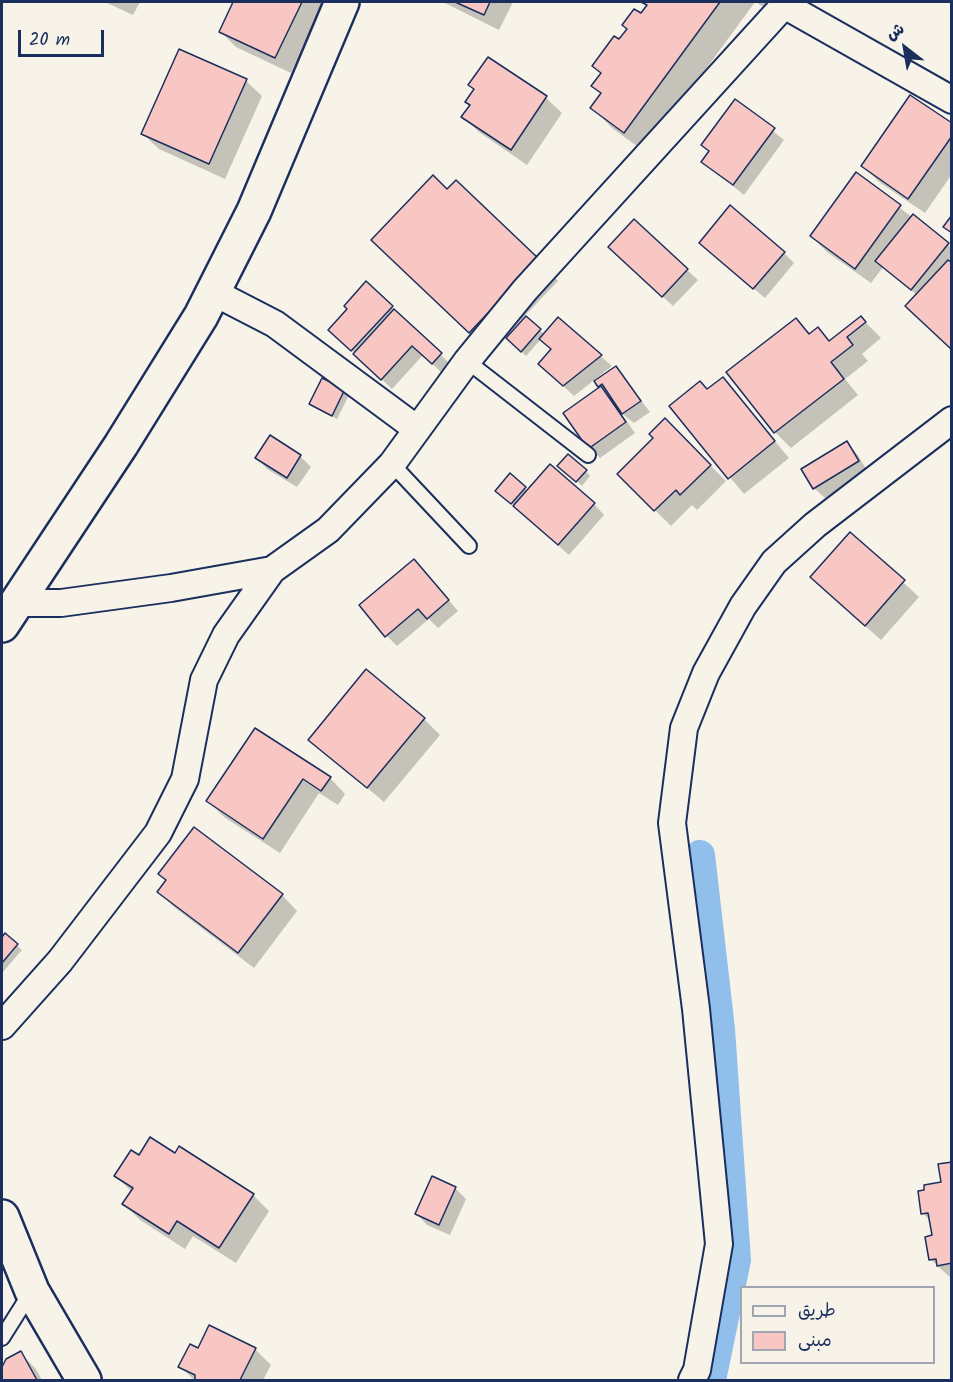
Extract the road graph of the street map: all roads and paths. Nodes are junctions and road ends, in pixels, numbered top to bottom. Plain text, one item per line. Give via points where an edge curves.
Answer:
1 (342, 2) edge
2 (785, 3) edge
3 (951, 100) edge
4 (213, 292) junction
5 (467, 361) junction
6 (951, 420) edge
7 (417, 429) junction
8 (588, 455) dead end
9 (392, 464) junction
10 (469, 546) dead end
11 (272, 570) junction
12 (8, 614) edge
13 (2, 1026) edge
14 (2, 1217) edge
15 (32, 1291) junction
16 (2, 1338) edge
17 (84, 1380) edge
18 (692, 1380) edge

1 - 4 main road via 254,211
2 - 3 street
2 - 5 street via 532,282
4 - 7 street via 275,324
4 - 12 main road via 121,445
5 - 7 street
5 - 8 lane
6 - 18 street via 814,525 774,562 743,606 706,673 684,728 672,823 696,1009 719,1244
7 - 9 street
9 - 10 lane
9 - 11 street via 328,530
11 - 12 street
11 - 13 street via 226,635 204,680 185,779 158,833 60,961
14 - 15 main road
15 - 16 lane
15 - 17 main road

